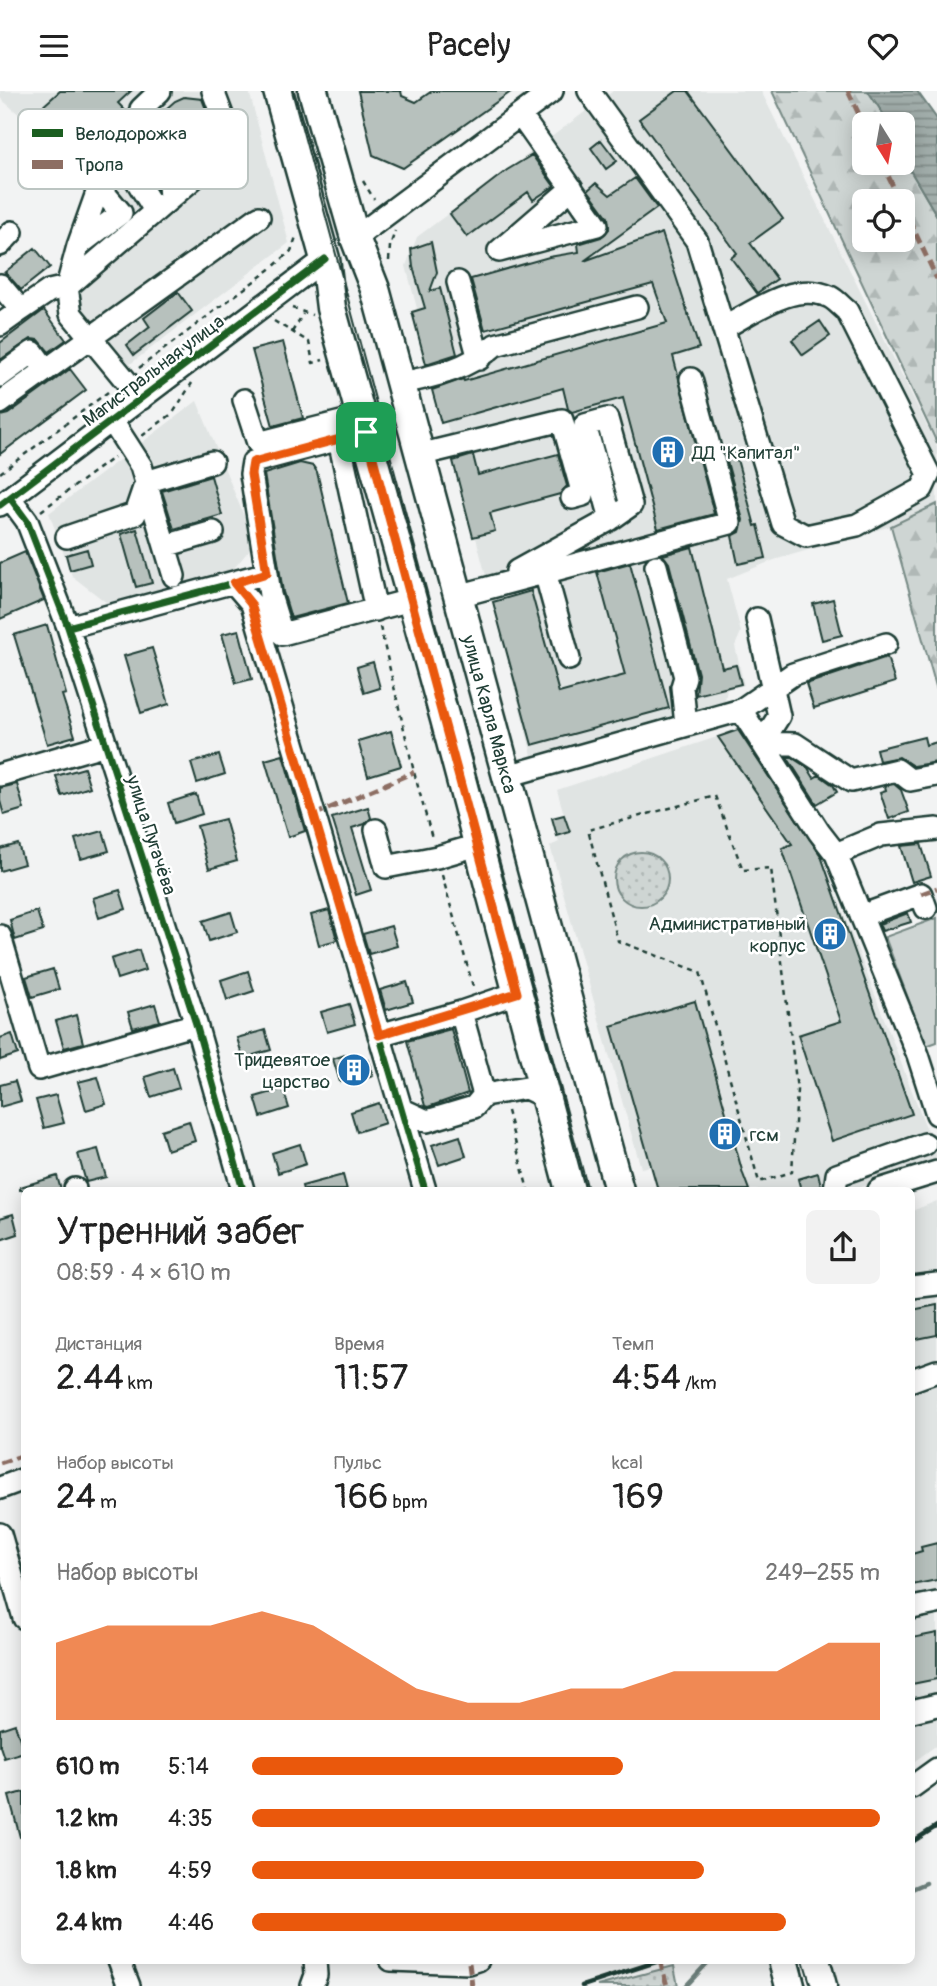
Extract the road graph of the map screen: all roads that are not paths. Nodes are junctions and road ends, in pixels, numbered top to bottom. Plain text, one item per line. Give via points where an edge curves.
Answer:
1 (160, 91) edge
2 (213, 91) edge
3 (278, 91) edge
4 (313, 91) edge
5 (552, 91) edge
6 (589, 91) edge
7 (141, 109) dead end
8 (220, 109) edge
9 (520, 115) junction
10 (572, 188) dead end
11 (181, 189) edge
12 (259, 217) dead end
13 (355, 238) junction
14 (78, 246) dead end
15 (325, 259) junction
16 (458, 282) dead end
17 (0, 285) edge
18 (67, 287) junction
19 (637, 307) dead end
20 (21, 310) junction
21 (0, 325) edge
22 (723, 328) junction
23 (91, 338) junction
24 (479, 359) junction
25 (46, 370) junction
26 (0, 376) edge
27 (691, 379) dead end
28 (400, 383) junction
29 (141, 399) junction
30 (244, 400) dead end
31 (0, 403) edge
32 (112, 421) junction
33 (364, 425) junction
34 (339, 440) junction
35 (419, 455) junction
36 (212, 462) dead end
37 (146, 482) junction
38 (572, 498) dead end
39 (5, 502) edge
40 (611, 519) dead end
41 (213, 532) dead end
42 (67, 537) dead end
43 (165, 546) junction
44 (656, 566) dead end
45 (545, 572) junction
46 (267, 573) junction
47 (174, 576) dead end
48 (234, 583) junction
49 (488, 588) junction
50 (458, 596) junction
51 (411, 600) junction
52 (376, 610) junction
53 (757, 619) dead end
54 (68, 627) junction
55 (886, 644) dead end
56 (569, 659) dead end
57 (772, 688) junction
58 (741, 710) junction
59 (686, 725) junction
60 (762, 743) junction
61 (106, 744) junction
62 (0, 775) edge
63 (937, 775) edge
64 (507, 776) junction
65 (937, 829) edge
66 (376, 830) dead end
67 (478, 845) junction
68 (836, 854) junction
69 (926, 908) dead end
70 (861, 916) junction
71 (0, 936) edge
72 (517, 993) junction
73 (470, 1009) junction
74 (196, 1024) junction
75 (379, 1035) junction
76 (928, 1051) edge
77 (493, 1094) junction
78 (545, 1097) junction
79 (401, 1109) junction
80 (937, 1114) edge
81 (925, 1144) dead end
82 (937, 1172) edge
83 (242, 1187) edge
84 (424, 1187) edge
85 (569, 1187) edge
86 (618, 1187) edge
87 (835, 1187) edge
88 (889, 1187) edge
89 (937, 1284) edge
90 (915, 1287) edge
91 (937, 1371) edge
92 (915, 1379) edge
93 (21, 1480) edge
94 (0, 1488) edge
95 (0, 1534) edge
96 (937, 1603) edge
97 (915, 1607) edge
98 (21, 1608) edge
99 (937, 1705) edge
100 (915, 1710) edge
101 (937, 1769) edge
102 (915, 1785) edge
103 (121, 1964) edge
104 (316, 1964) edge
105 (784, 1964) edge
106 (816, 1964) edge
107 (129, 1986) edge
108 (312, 1986) edge
109 (790, 1986) edge
110 (822, 1986) edge

1 - 7 street
2 - 8 street
3 - 15 main road
4 - 13 main road
5 - 9 street
6 - 22 street via 697,241
9 - 10 street
9 - 13 street
11 - 18 street
12 - 23 street
13 - 15 main road, Магистральная улица
13 - 28 main road, улица Карла Маркса via 375,289
14 - 18 street
15 - 29 street, Магистральная улица
15 - 33 main road via 331,308
16 - 24 street
17 - 20 street
18 - 20 street via 49,291
18 - 23 street via 71,314
19 - 24 street via 495,345
20 - 21 street
22 - 22 street via 783,524 806,536 857,525 922,489 929,474 847,311 830,297 802,291
23 - 25 street
23 - 29 street
24 - 28 street
25 - 26 street via 33,352
25 - 31 street
27 - 45 street via 730,523
28 - 35 main road, улица Карла Маркса
29 - 32 street, Магистральная улица
30 - 33 street via 258,443
32 - 37 street
32 - 39 street, Магистральная улица
33 - 34 street
33 - 51 main road
34 - 46 street via 253,462
34 - 52 street
35 - 38 street via 562,421 583,495
35 - 50 main road, улица Карла Маркса
36 - 37 street
37 - 42 street via 135,514
37 - 43 street
39 - 54 street, улица Пугачёва via 27,521
40 - 49 street
41 - 43 street
43 - 47 street
44 - 59 street via 685,677
45 - 49 street
45 - 56 street
46 - 48 street
46 - 52 street via 282,634
48 - 54 street
48 - 75 street via 251,604
49 - 50 street
50 - 64 main road, улица Карла Маркса
51 - 52 street
51 - 67 main road
53 - 57 street
54 - 61 street, улица Пугачёва
55 - 57 street via 793,674
57 - 58 street
57 - 60 street via 779,716
58 - 59 street
58 - 60 street
59 - 64 street
60 - 63 street via 795,744 851,781 897,770 910,780
60 - 68 street
61 - 62 street
61 - 74 street, улица Пугачёва
64 - 86 main road, улица Карла Маркса
65 - 68 street via 881,835
66 - 67 street via 386,867
67 - 72 main road
68 - 70 street
69 - 70 street via 922,894
70 - 76 street
71 - 74 street via 39,1069
72 - 73 street
72 - 78 main road
73 - 75 street
73 - 77 street
74 - 83 street, улица Пугачёва
75 - 79 street
76 - 80 street
77 - 78 street via 526,1089
77 - 79 street via 474,1107 427,1121
78 - 85 main road
79 - 84 street
81 - 87 street via 837,1175
82 - 88 street
89 - 90 street
91 - 92 street
93 - 94 street
95 - 98 street
96 - 97 street
99 - 100 street
101 - 102 street
103 - 107 street
104 - 108 street
105 - 109 main road
106 - 110 main road

